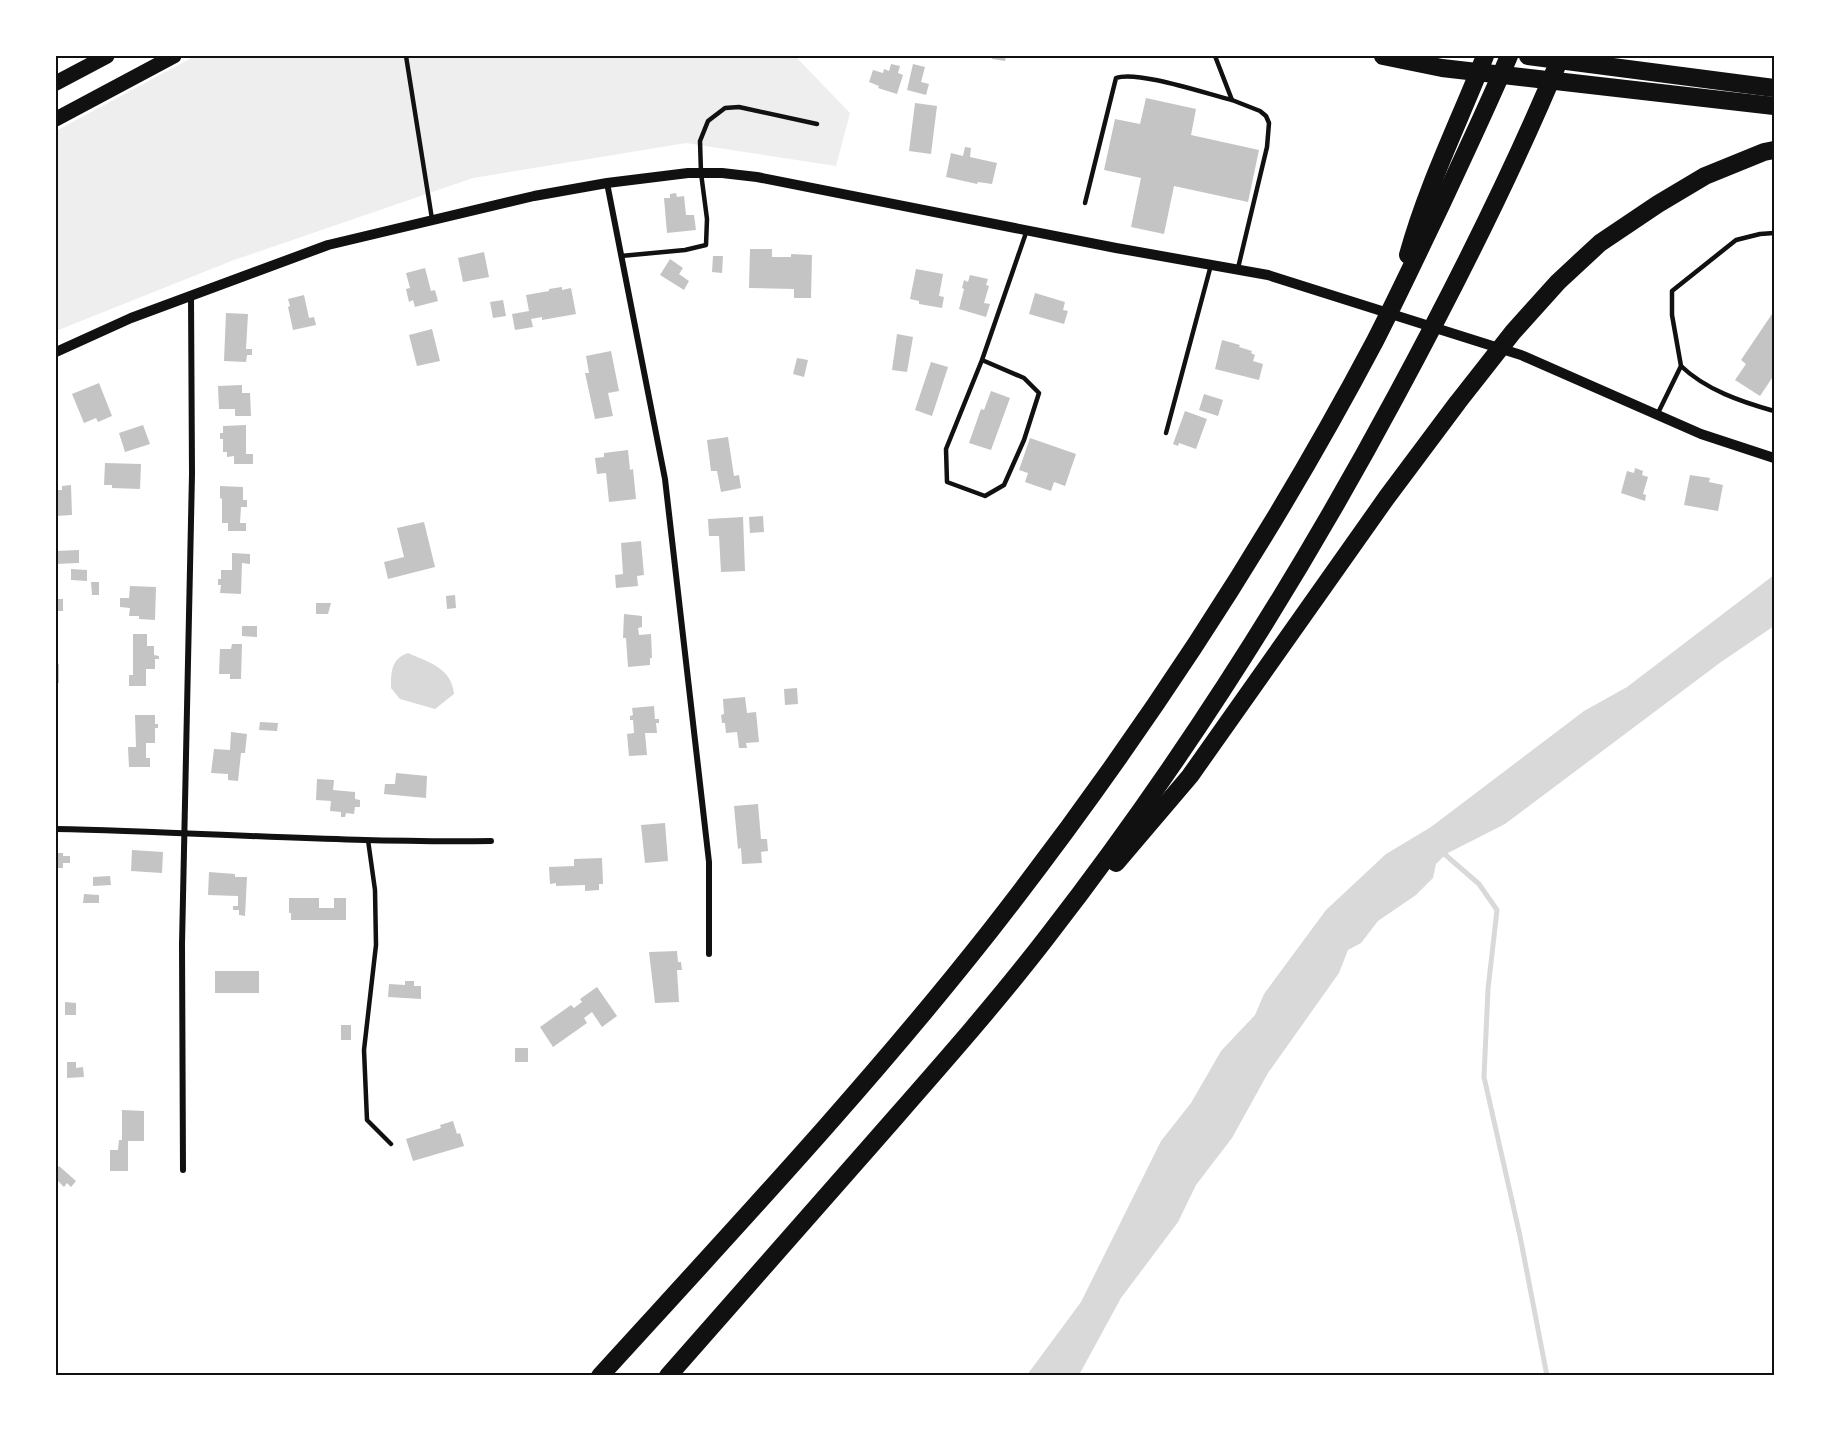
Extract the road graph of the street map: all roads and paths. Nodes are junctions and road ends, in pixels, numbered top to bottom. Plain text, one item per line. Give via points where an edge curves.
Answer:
1 (107, 56) edge
2 (174, 56) edge
3 (406, 56) edge
4 (1215, 56) edge
5 (1383, 56) edge
6 (1485, 56) edge
7 (1509, 56) edge
8 (1528, 56) edge
9 (1561, 56) edge
10 (56, 83) edge
11 (1774, 88) edge
12 (1232, 100) junction
13 (1774, 106) edge
14 (56, 119) edge
15 (817, 124) dead end
16 (1774, 150) edge
17 (700, 173) junction
18 (606, 183) junction
19 (1085, 203) dead end
20 (433, 220) junction
21 (1027, 230) junction
22 (1774, 233) edge
23 (621, 256) junction
24 (1211, 265) junction
25 (1238, 268) junction
26 (191, 296) junction
27 (1396, 299) junction
28 (56, 352) edge
29 (982, 360) junction
30 (1682, 366) junction
31 (1774, 411) edge
32 (1657, 415) junction
33 (1166, 433) dead end
34 (1774, 458) edge
35 (56, 829) edge
36 (184, 831) junction
37 (368, 840) junction
38 (491, 841) dead end
39 (1047, 936) junction
40 (709, 954) dead end
41 (391, 1144) dead end
42 (183, 1170) dead end
43 (600, 1376) edge
44 (668, 1376) edge

1 - 10 main road
2 - 14 main road
3 - 20 lane
4 - 12 lane
5 - 13 highway via 1442,68
6 - 27 highway via 1418,219
7 - 27 highway
8 - 11 highway
9 - 39 highway via 1458,280 1330,518 1191,738
12 - 19 lane via 1144,78 1116,78
12 - 25 lane via 1260,111 1269,123 1267,147
15 - 17 lane via 739,107 725,108 708,121 700,141
16 - 39 highway via 1705,176 1658,204 1600,243 1558,282 1513,332 1394,488 1190,776
17 - 18 street
17 - 21 street via 757,177
17 - 23 lane via 707,219 706,245
18 - 20 street
18 - 23 street
20 - 26 street via 328,245
21 - 24 street
21 - 29 lane
22 - 30 lane via 1736,240 1672,291 1672,315
23 - 40 street via 665,479 709,862
24 - 25 street
24 - 33 lane
25 - 32 street via 1334,294 1521,355
26 - 28 street
26 - 36 street via 192,474
27 - 43 highway via 1352,384 1245,565 1172,680 1065,832 890,1052
29 - 29 lane via 946,449 947,482 985,496 1004,485 1039,393 1024,378
30 - 31 lane via 1694,379 1733,398
30 - 32 lane
32 - 34 street
35 - 36 street
36 - 37 street
36 - 42 street
37 - 38 street
37 - 41 lane via 375,890 376,945 364,1050 367,1120
39 - 44 highway via 924,1084

